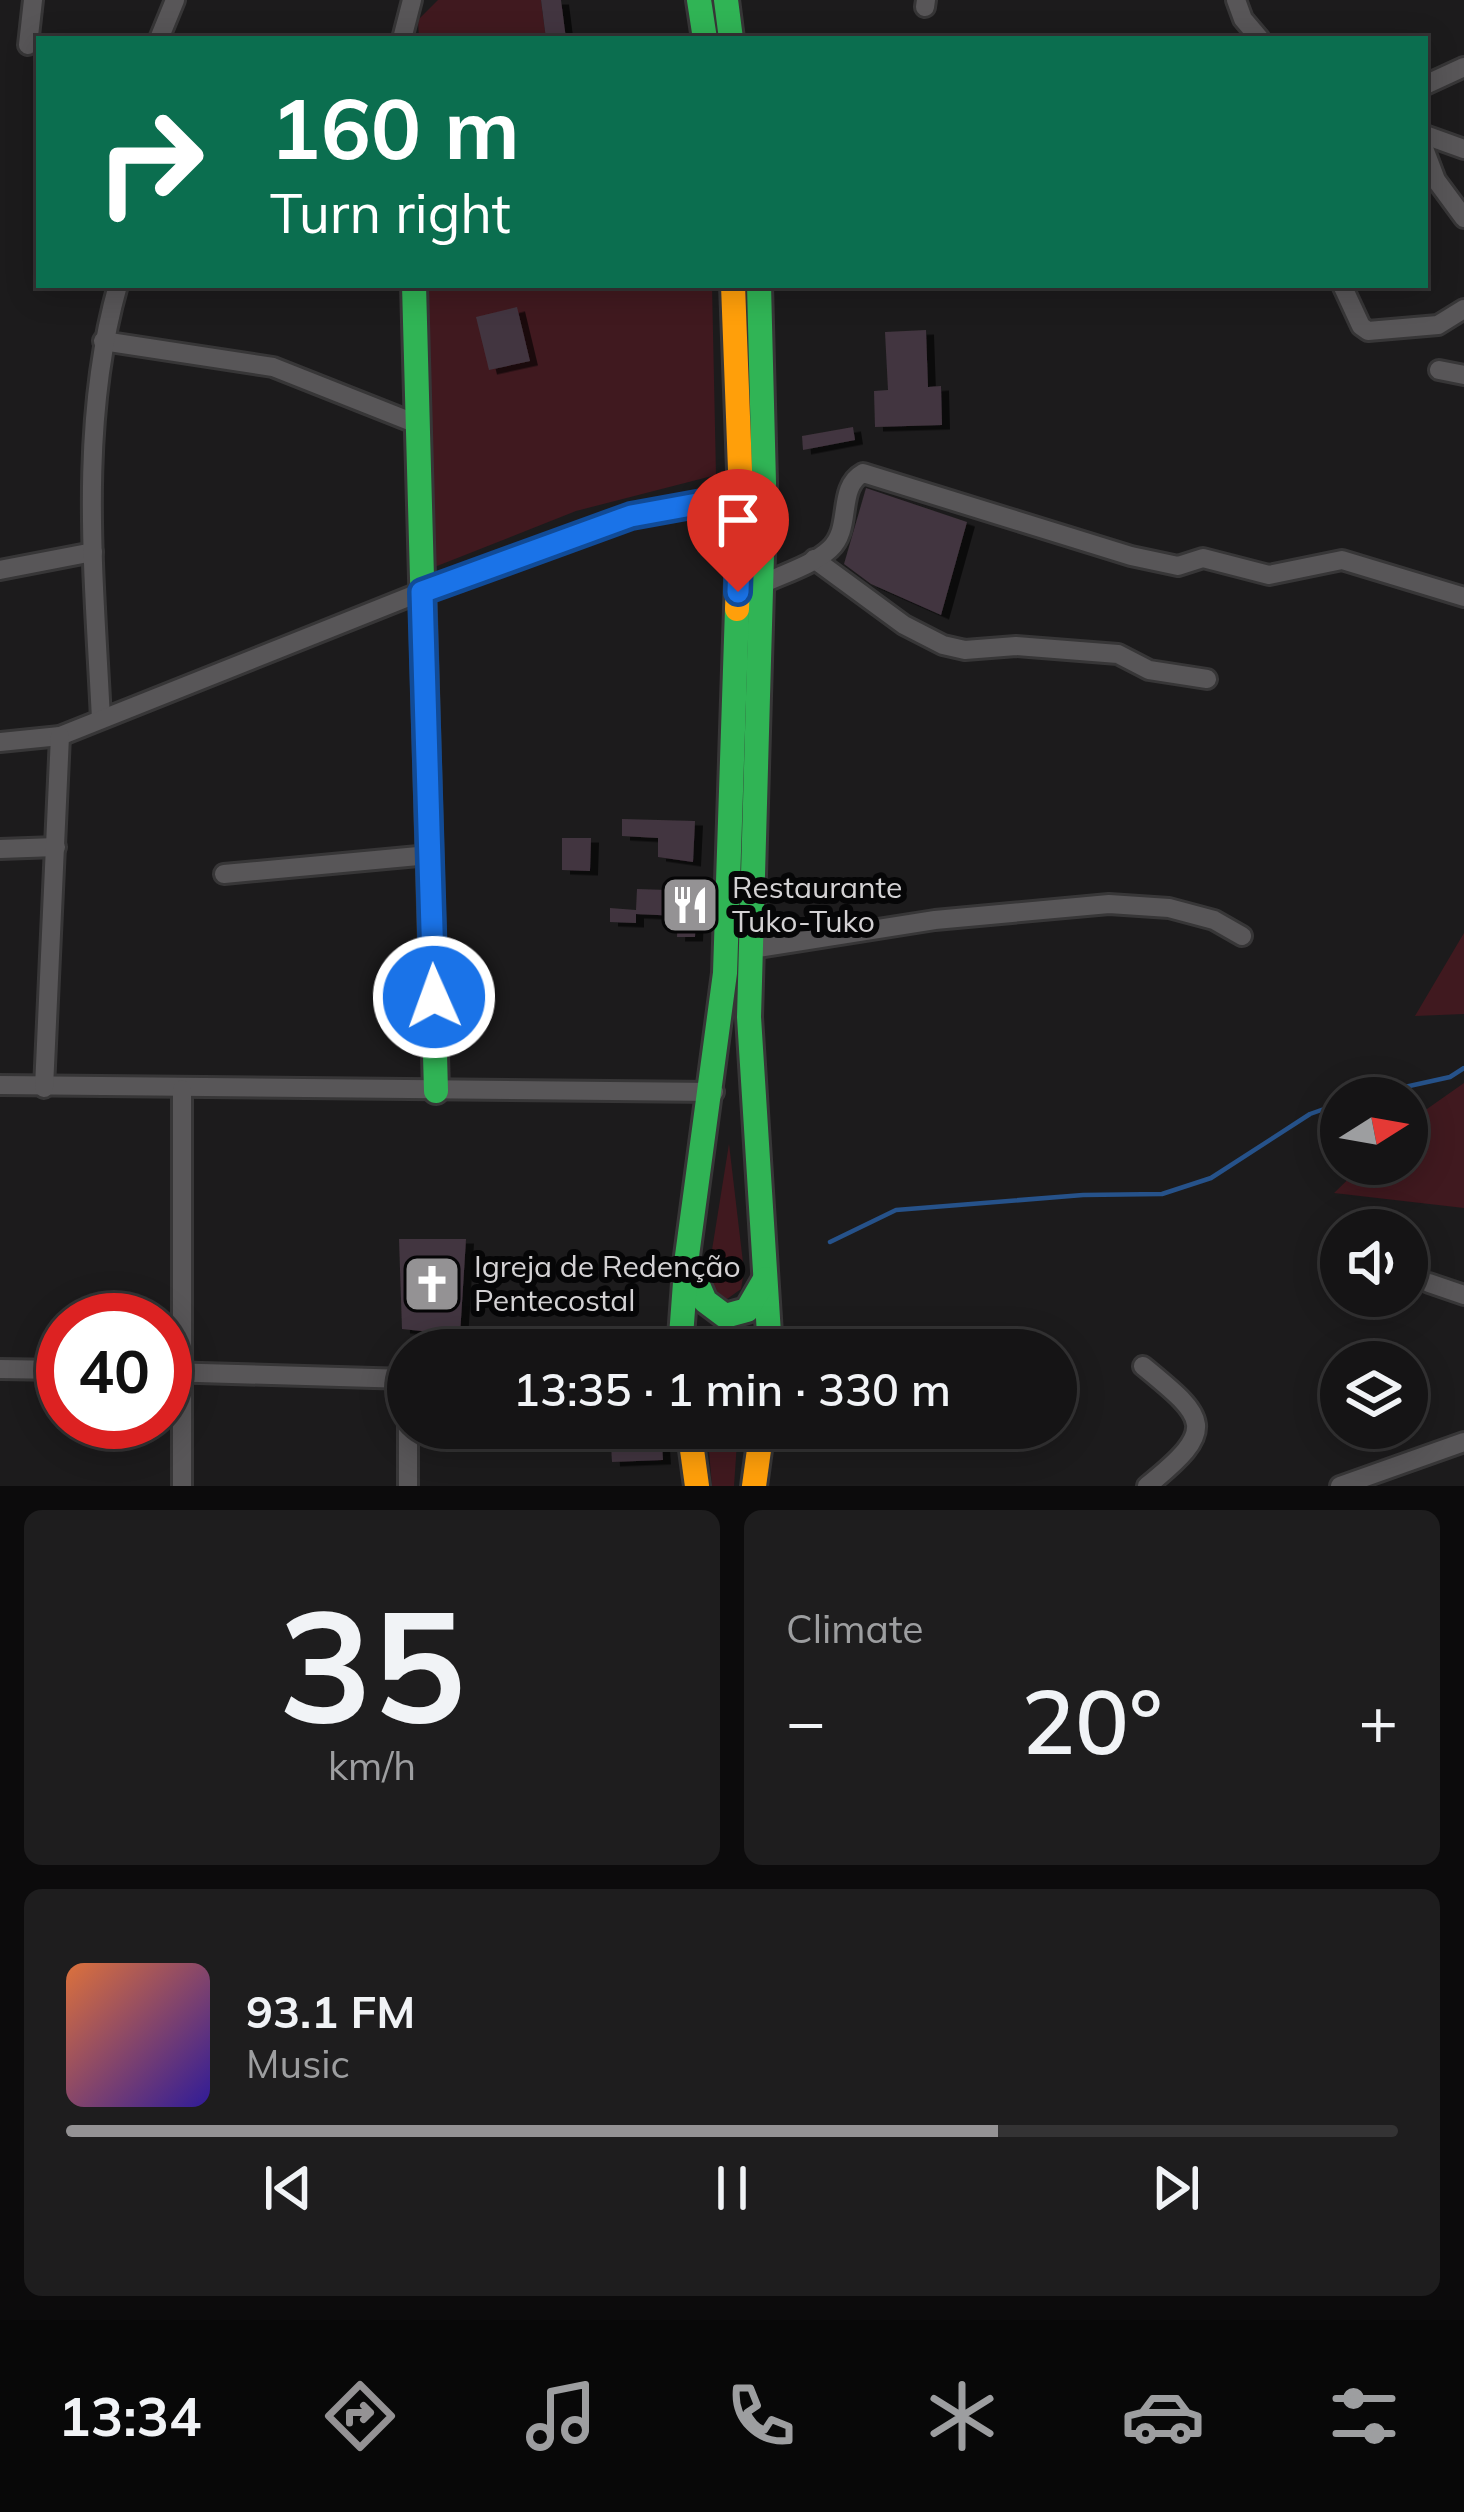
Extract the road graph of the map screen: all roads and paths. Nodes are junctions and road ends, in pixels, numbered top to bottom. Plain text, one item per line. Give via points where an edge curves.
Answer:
1 (32, 0) edge
2 (175, 0) edge
3 (412, 0) edge
4 (699, 0) edge
5 (725, 0) edge
6 (1236, 0) edge
7 (160, 36) edge
8 (402, 36) edge
9 (705, 36) edge
10 (731, 36) edge
11 (1257, 36) edge
12 (28, 45) dead end
13 (1464, 67) edge
14 (1428, 84) edge
15 (1428, 136) edge
16 (1464, 149) edge
17 (1428, 159) edge
18 (1464, 218) edge
19 (117, 288) edge
20 (414, 288) edge
21 (733, 288) edge
22 (759, 288) edge
23 (1343, 288) edge
24 (1464, 309) edge
25 (103, 341) junction
26 (1439, 370) dead end
27 (1464, 375) edge
28 (417, 424) junction
29 (741, 496) junction
30 (93, 552) junction
31 (814, 559) junction
32 (0, 570) edge
33 (762, 584) junction
34 (422, 592) junction
35 (1464, 597) edge
36 (1207, 679) dead end
37 (101, 719) junction
38 (61, 736) junction
39 (0, 742) edge
40 (56, 847) junction
41 (0, 849) edge
42 (429, 855) junction
43 (224, 874) dead end
44 (1242, 937) dead end
45 (751, 949) junction
46 (0, 1085) edge
47 (44, 1088) junction
48 (182, 1089) junction
49 (436, 1091) junction
50 (714, 1092) junction
51 (688, 1259) junction
52 (768, 1272) junction
53 (1429, 1283) dead end
54 (175, 1293) edge
55 (1464, 1295) edge
56 (682, 1329) edge
57 (769, 1329) edge
58 (1143, 1366) dead end
59 (0, 1369) edge
60 (36, 1370) edge
61 (192, 1374) edge
62 (387, 1378) edge
63 (1464, 1442) edge
64 (179, 1449) edge
65 (408, 1449) edge
66 (691, 1449) edge
67 (759, 1449) edge
68 (1376, 1480) edge
69 (182, 1486) edge
70 (408, 1486) edge
71 (697, 1486) edge
72 (754, 1486) edge
73 (1148, 1486) edge
74 (1340, 1486) edge

1 - 12 street
2 - 7 street
3 - 8 street
4 - 9 main road
5 - 10 main road
6 - 11 street
13 - 14 street
15 - 16 street
17 - 18 street
19 - 25 street
20 - 28 main road
21 - 29 main road
22 - 33 main road
23 - 24 street via 1368,331 1438,325
25 - 28 street via 273,367
25 - 30 street
26 - 27 street
28 - 34 main road
29 - 34 street via 631,516
29 - 50 main road
30 - 32 street
30 - 37 street
31 - 33 street
31 - 35 street via 837,540 849,489 863,473 1178,566 1203,558 1270,575 1342,560
31 - 36 street via 943,645 1118,654 1149,670
33 - 45 main road
34 - 37 street
34 - 42 main road
37 - 38 street
38 - 39 street
38 - 40 street
40 - 41 street
40 - 47 street
42 - 43 street
42 - 49 main road
44 - 45 street via 1169,908 1109,904
45 - 52 main road via 752,1086
46 - 47 street
47 - 48 street
48 - 49 street
48 - 54 street
49 - 50 street
50 - 51 main road
51 - 52 main road via 696,1292 726,1316 748,1312
51 - 56 main road
52 - 57 main road
53 - 55 street
58 - 73 street via 1191,1406 1196,1422 1192,1444
59 - 60 street
61 - 62 street
63 - 68 street
64 - 69 street
65 - 70 street
66 - 71 main road
67 - 72 main road
68 - 74 street

